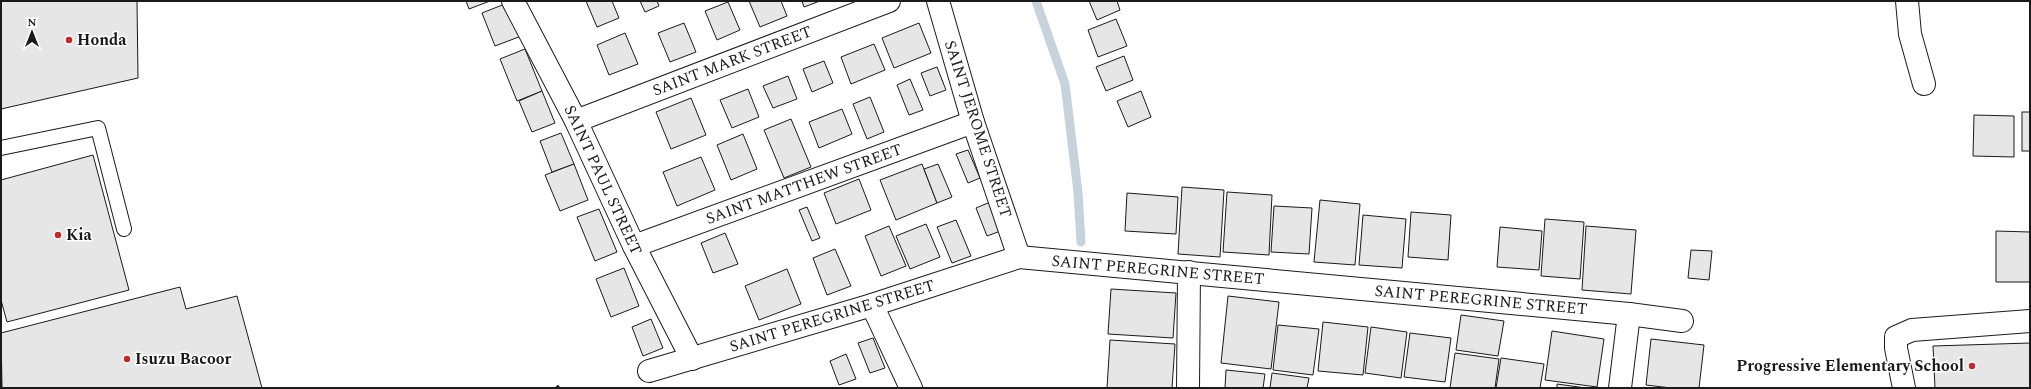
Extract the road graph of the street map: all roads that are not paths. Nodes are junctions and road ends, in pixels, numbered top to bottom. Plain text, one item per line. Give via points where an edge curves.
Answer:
1 (513, 1) edge
2 (889, 1) edge
3 (938, 1) edge
4 (1907, 1) edge
5 (1924, 84) dead end
6 (576, 121) junction
7 (973, 122) junction
8 (1, 148) edge
9 (124, 229) dead end
10 (634, 246) junction
11 (1020, 257) junction
12 (1190, 272) junction
13 (872, 305) junction
14 (1629, 314) junction
15 (1682, 321) dead end
16 (2030, 321) edge
17 (692, 359) junction
18 (649, 371) dead end
19 (911, 388) edge
20 (1188, 388) edge
21 (1620, 388) edge
22 (1904, 388) edge

1 - 6 street, SAINT PAUL STREET
2 - 6 street, SAINT MARK STREET
3 - 7 street, SAINT JEROME STREET
4 - 5 street via 1910,34
6 - 10 street, SAINT PAUL STREET
7 - 10 street, SAINT MATTHEW STREET
7 - 11 street, SAINT JEROME STREET
8 - 9 lane via 98,128
10 - 17 street, SAINT PAUL STREET
11 - 12 street, SAINT PEREGRINE STREET
11 - 13 street, SAINT PEREGRINE STREET
12 - 14 street, SAINT PEREGRINE STREET
12 - 20 street
13 - 17 street, SAINT PEREGRINE STREET
13 - 19 street
14 - 15 street, SAINT PEREGRINE STREET
14 - 21 street
16 - 22 street via 1912,330 1896,337
17 - 18 street, SAINT PEREGRINE STREET

